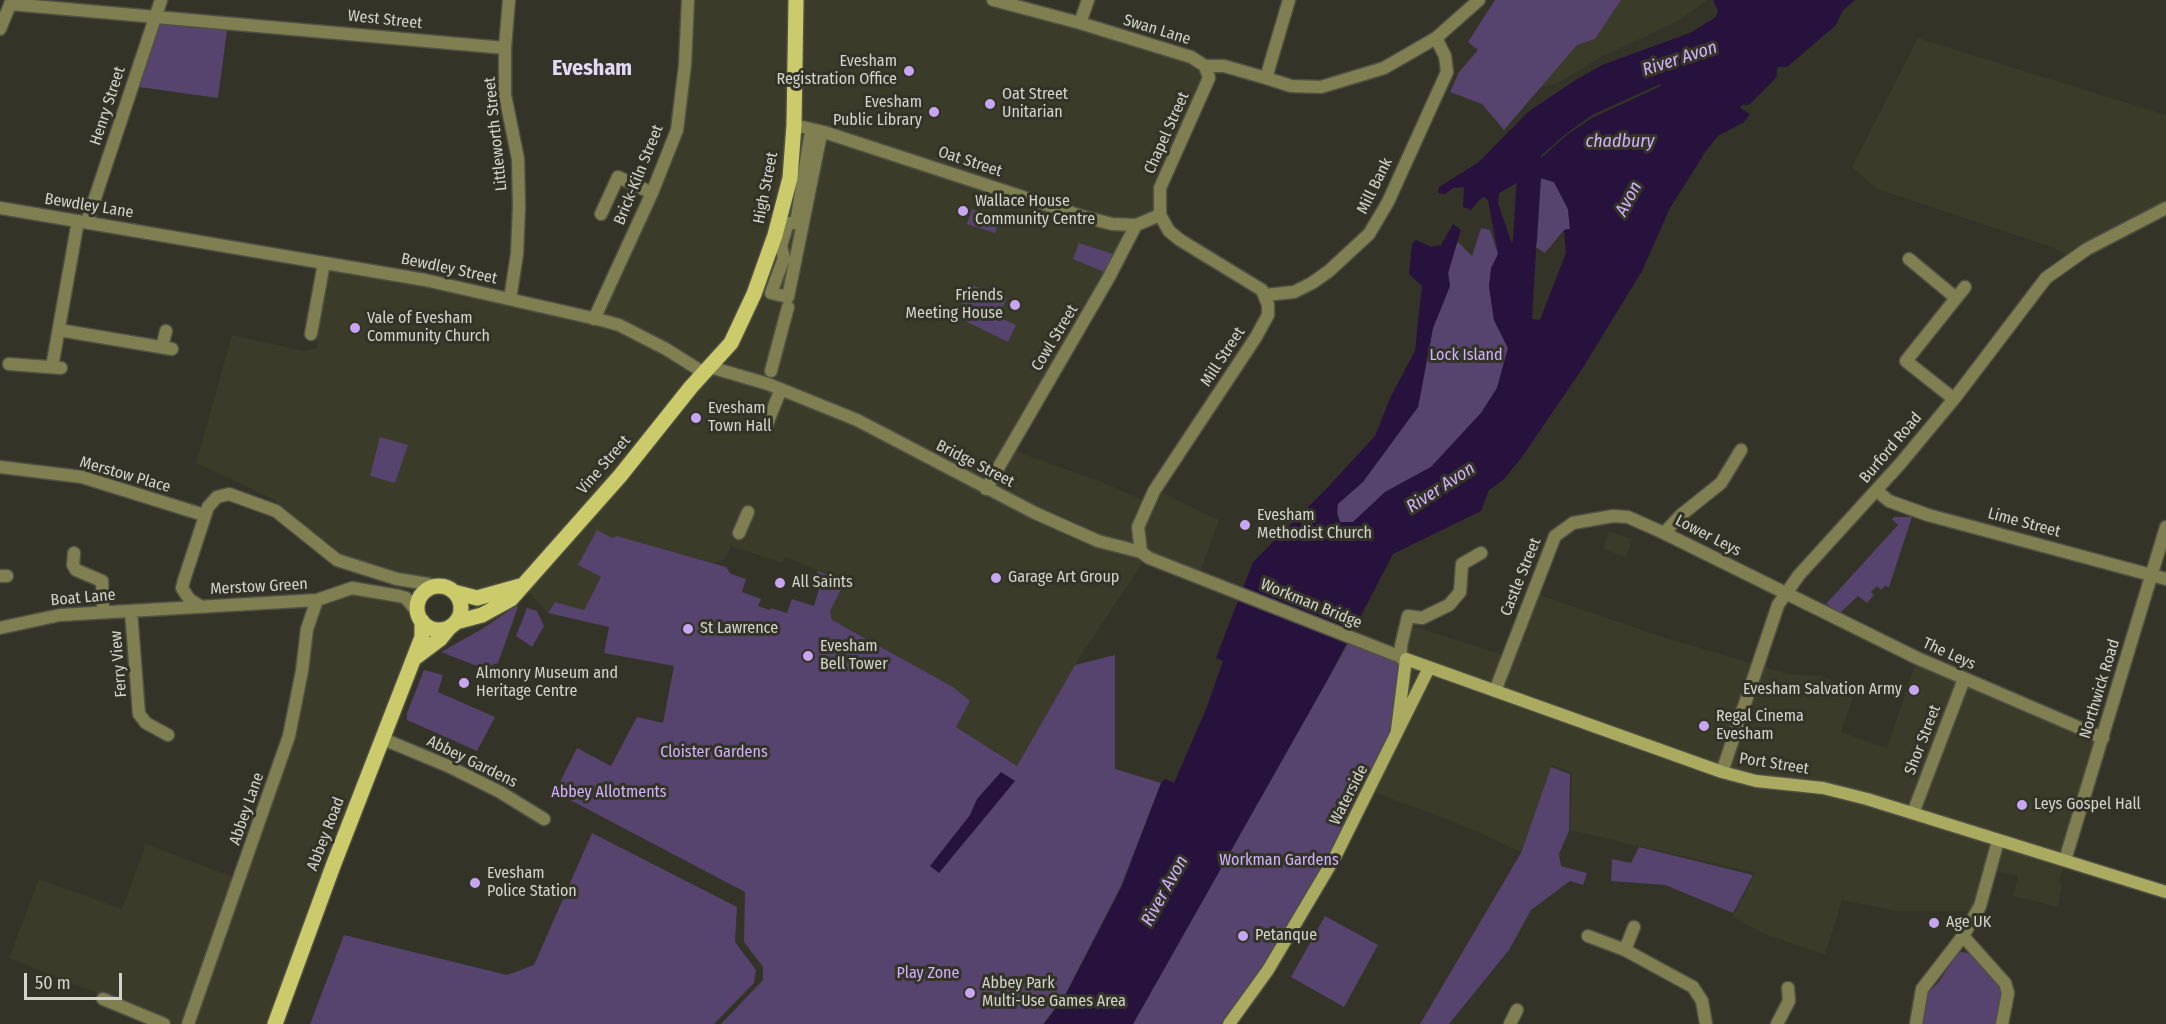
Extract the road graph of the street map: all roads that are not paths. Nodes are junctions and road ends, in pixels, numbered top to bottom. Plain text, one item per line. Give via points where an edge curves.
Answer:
1 (161, 0) edge
2 (509, 0) edge
3 (688, 0) edge
4 (796, 0) edge
5 (993, 0) edge
6 (1088, 0) edge
7 (1289, 0) edge
8 (1479, 0) edge
9 (11, 2) edge
10 (156, 17) junction
11 (1080, 22) junction
12 (0, 29) edge
13 (1436, 38) junction
14 (505, 48) junction
15 (1205, 66) junction
16 (1266, 78) junction
17 (794, 125) junction
18 (652, 192) junction
19 (0, 208) edge
20 (2166, 208) edge
21 (601, 214) dead end
22 (1160, 215) junction
23 (82, 222) junction
24 (1136, 225) junction
25 (173, 237) joint
26 (1909, 259) dead end
27 (324, 263) junction
28 (1965, 287) dead end
29 (1266, 295) junction
30 (1956, 298) junction
31 (510, 299) junction
32 (788, 302) junction
33 (594, 319) junction
34 (59, 330) junction
35 (166, 331) dead end
36 (311, 334) dead end
37 (9, 364) dead end
38 (707, 370) junction
39 (770, 377) junction
40 (781, 390) junction
41 (1953, 399) junction
42 (767, 424) dead end
43 (1741, 450) dead end
44 (0, 467) edge
45 (986, 489) junction
46 (1877, 491) junction
47 (748, 512) dead end
48 (204, 516) junction
49 (1613, 516) joint
50 (2166, 527) edge
51 (1664, 532) junction
52 (740, 533) dead end
53 (1141, 552) junction
54 (74, 553) dead end
55 (1480, 553) dead end
56 (2153, 575) junction
57 (2166, 579) edge
58 (522, 585) junction
59 (182, 588) junction
60 (1226, 588) joint
61 (430, 589) junction
62 (454, 592) junction
63 (1785, 595) junction
64 (317, 600) junction
65 (200, 606) junction
66 (170, 608) junction
67 (131, 611) junction
68 (103, 612) junction
69 (420, 617) junction
70 (452, 625) junction
71 (0, 628) edge
72 (1383, 651) joint
73 (413, 658) junction
74 (1404, 659) junction
75 (1429, 668) junction
76 (1964, 679) junction
77 (1495, 691) junction
78 (1397, 730) junction
79 (168, 735) dead end
80 (2103, 738) junction
81 (383, 739) junction
82 (1722, 772) junction
83 (1913, 813) junction
84 (544, 819) dead end
85 (1998, 841) junction
86 (2065, 860) junction
87 (2166, 892) edge
88 (1634, 927) dead end
89 (1588, 936) dead end
90 (1963, 936) junction
91 (1625, 950) junction
92 (1788, 988) dead end
93 (103, 999) dead end
94 (1517, 1010) dead end
95 (164, 1024) edge
96 (188, 1024) edge
97 (275, 1024) edge
98 (1229, 1024) edge
99 (1510, 1024) edge
100 (1706, 1024) edge
101 (1777, 1024) edge
102 (1916, 1024) edge
103 (2002, 1024) edge

1 - 10 street, Henry Street
2 - 14 street, Littleworth Street
3 - 18 street, Brick-Kiln Street via 677,130
4 - 17 main road, High Street
5 - 11 street, Swan Lane
6 - 11 street
7 - 16 street
8 - 13 street
9 - 10 street, West Street
9 - 12 street
10 - 14 street, West Street
10 - 23 street, Henry Street
11 - 15 street, Swan Lane via 1191,57
13 - 16 street via 1384,68 1321,87 1291,86
13 - 29 street, Mill Bank via 1445,56 1447,72 1370,234 1312,283 1294,292
14 - 31 street, Littleworth Street via 505,94 518,159 519,207
15 - 16 street via 1224,66
15 - 22 street, Chapel Street via 1209,78 1160,188
17 - 24 street, Oat Street via 1081,216
17 - 38 main road, High Street via 790,178 775,235 754,294 730,343
18 - 21 street via 618,177
18 - 33 street, Brick-Kiln Street
19 - 23 street, Bewdley Lane
20 - 41 street, Burford Road via 2087,249 2046,278
22 - 24 street
22 - 29 street via 1168,231
23 - 25 street, Bewdley Lane
23 - 34 street, Henry Street
24 - 45 street, Cowl Street
25 - 27 street, Bewdley Street
26 - 30 street
27 - 31 street, Bewdley Street
27 - 36 street
28 - 30 street
29 - 53 street, Mill Street via 1268,315 1256,338 1150,498 1138,527
30 - 41 street via 1906,361
31 - 33 street, Bewdley Street
32 - 32 street via 771,294 784,258 781,246 788,223 796,223 810,137 820,139
32 - 39 street
33 - 38 street, Bewdley Street via 634,333
34 - 35 street via 167,348
34 - 37 street, Henry Street via 57,368
38 - 39 street, Bridge Street
38 - 58 main road, Vine Street via 620,476
39 - 40 street, Bridge Street
40 - 42 street
40 - 45 street, Bridge Street via 857,420
41 - 46 street, Burford Road
43 - 51 street via 1721,483
44 - 48 street, Merstow Place via 82,477
45 - 53 street, Bridge Street via 1098,541
46 - 56 street, Lime Street via 1889,501 1928,515
46 - 63 street, Burford Road
47 - 52 street
48 - 59 street
48 - 61 street via 218,496 235,494 276,510 337,560 397,579 429,584
49 - 51 street, Lower Leys
49 - 77 street, Castle Street via 1573,523 1555,536
50 - 56 street, Northwick Road
51 - 63 street, Lower Leys
53 - 60 street, Bridge Street
54 - 68 street via 76,570 102,581
55 - 74 street via 1462,564 1460,592 1449,605 1422,618 1408,616 1401,646
56 - 57 street, Lime Street
56 - 80 street, Northwick Road
58 - 62 main road, Vine Street via 488,597 467,597
58 - 70 main road, Vine Street via 497,608
59 - 65 street, Merstow Green
59 - 66 street
60 - 72 street, Workman Bridge
61 - 62 main road
61 - 69 main road via 419,602
62 - 70 main road via 460,598 461,608
63 - 76 street, The Leys
63 - 82 street, Burford Road via 1778,605
64 - 65 street, Merstow Green
64 - 69 street, Merstow Green via 352,588 378,590 406,598
64 - 96 street, Abbey Lane via 307,629 289,736
65 - 66 street, Merstow Green
66 - 67 street, Boat Lane
67 - 68 street, Boat Lane
67 - 79 street, Ferry View via 135,718
68 - 71 street, Boat Lane via 60,615
69 - 70 main road via 431,628
69 - 73 main road, Abbey Road via 423,637
70 - 73 main road
72 - 74 street, Port Street
73 - 81 main road, Abbey Road
74 - 75 main road, Port Street
74 - 78 main road, Waterside
75 - 77 main road, Port Street
75 - 78 main road, Waterside
76 - 80 street, The Leys
76 - 83 street, Shor Street
77 - 82 main road, Port Street
78 - 98 main road, Waterside via 1329,867 1268,970
80 - 86 street, Northwick Road
81 - 84 street, Abbey Gardens via 448,766
81 - 97 main road, Abbey Road
82 - 83 main road, Port Street via 1756,781 1823,788
83 - 85 main road, Port Street
85 - 86 main road, Port Street
85 - 90 street via 1980,906
86 - 87 main road, Port Street
88 - 91 street
89 - 91 street
90 - 102 street via 1922,989
90 - 103 street via 2005,983 2008,993
91 - 100 street via 1693,987 1702,1001
92 - 101 street via 1789,1001
93 - 95 street
94 - 99 street

